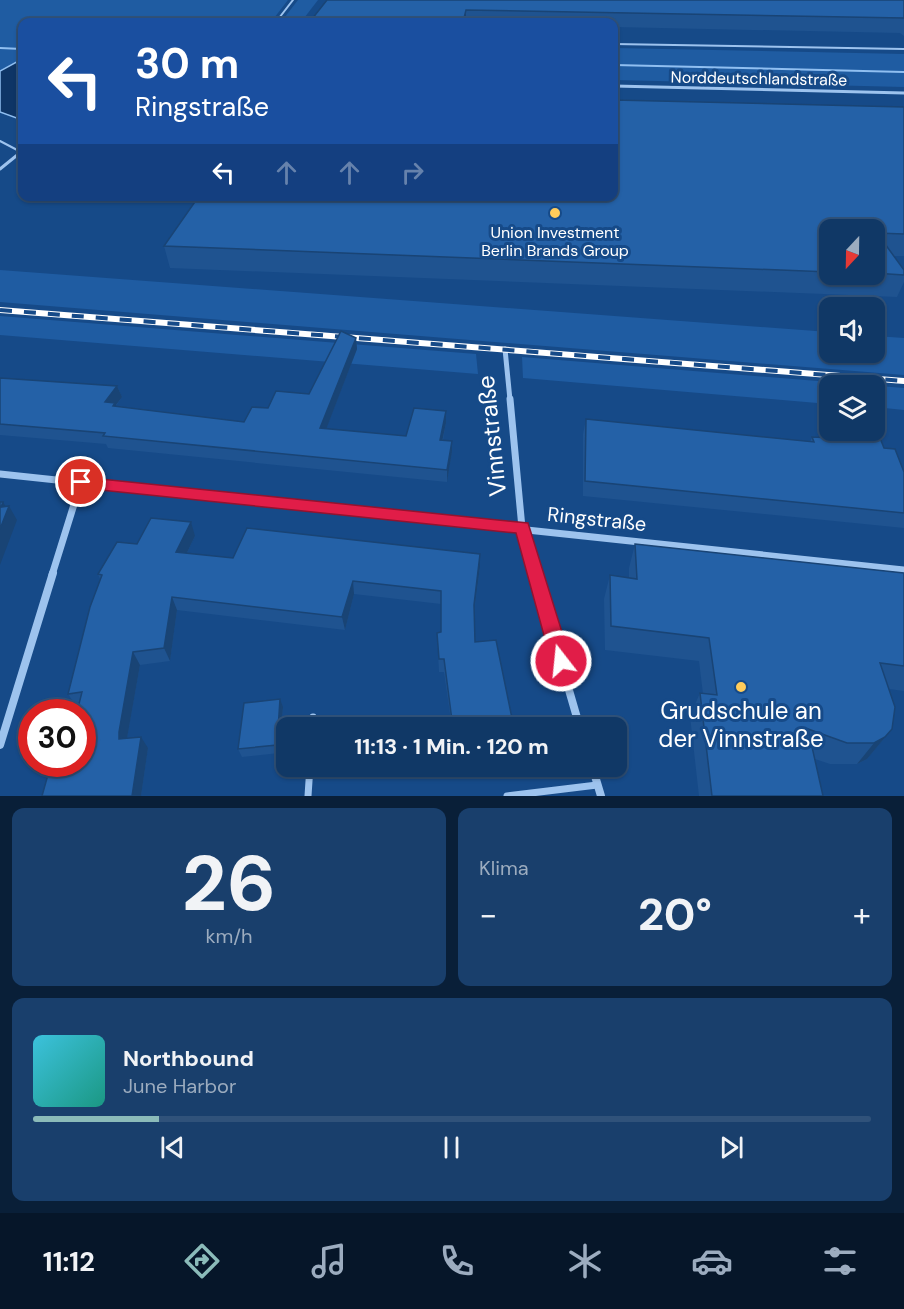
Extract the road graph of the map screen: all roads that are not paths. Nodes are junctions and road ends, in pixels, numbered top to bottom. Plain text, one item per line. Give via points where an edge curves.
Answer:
1 (294, 0) edge
2 (279, 18) edge
3 (618, 44) edge
4 (904, 49) edge
5 (618, 86) edge
6 (904, 93) edge
7 (0, 141) edge
8 (18, 150) edge
9 (18, 154) edge
10 (0, 169) edge
11 (505, 349) dead end
12 (0, 474) edge
13 (81, 482) junction
14 (522, 528) junction
15 (904, 570) edge
16 (577, 717) edge
17 (0, 745) edge
18 (309, 777) edge
19 (595, 777) edge
20 (597, 785) junction
21 (308, 796) edge
22 (507, 796) edge
23 (601, 796) edge

1 - 2 lane
3 - 4 lane
5 - 6 street, Norddeutschlandstraße
7 - 8 lane
9 - 10 lane
11 - 14 street, Vinnstraße
12 - 13 street, Ringstraße
13 - 14 street, Ringstraße
13 - 17 street
14 - 15 street, Ringstraße
14 - 16 street, Vinnstraße
18 - 21 lane
19 - 20 street
20 - 22 lane
20 - 23 street

